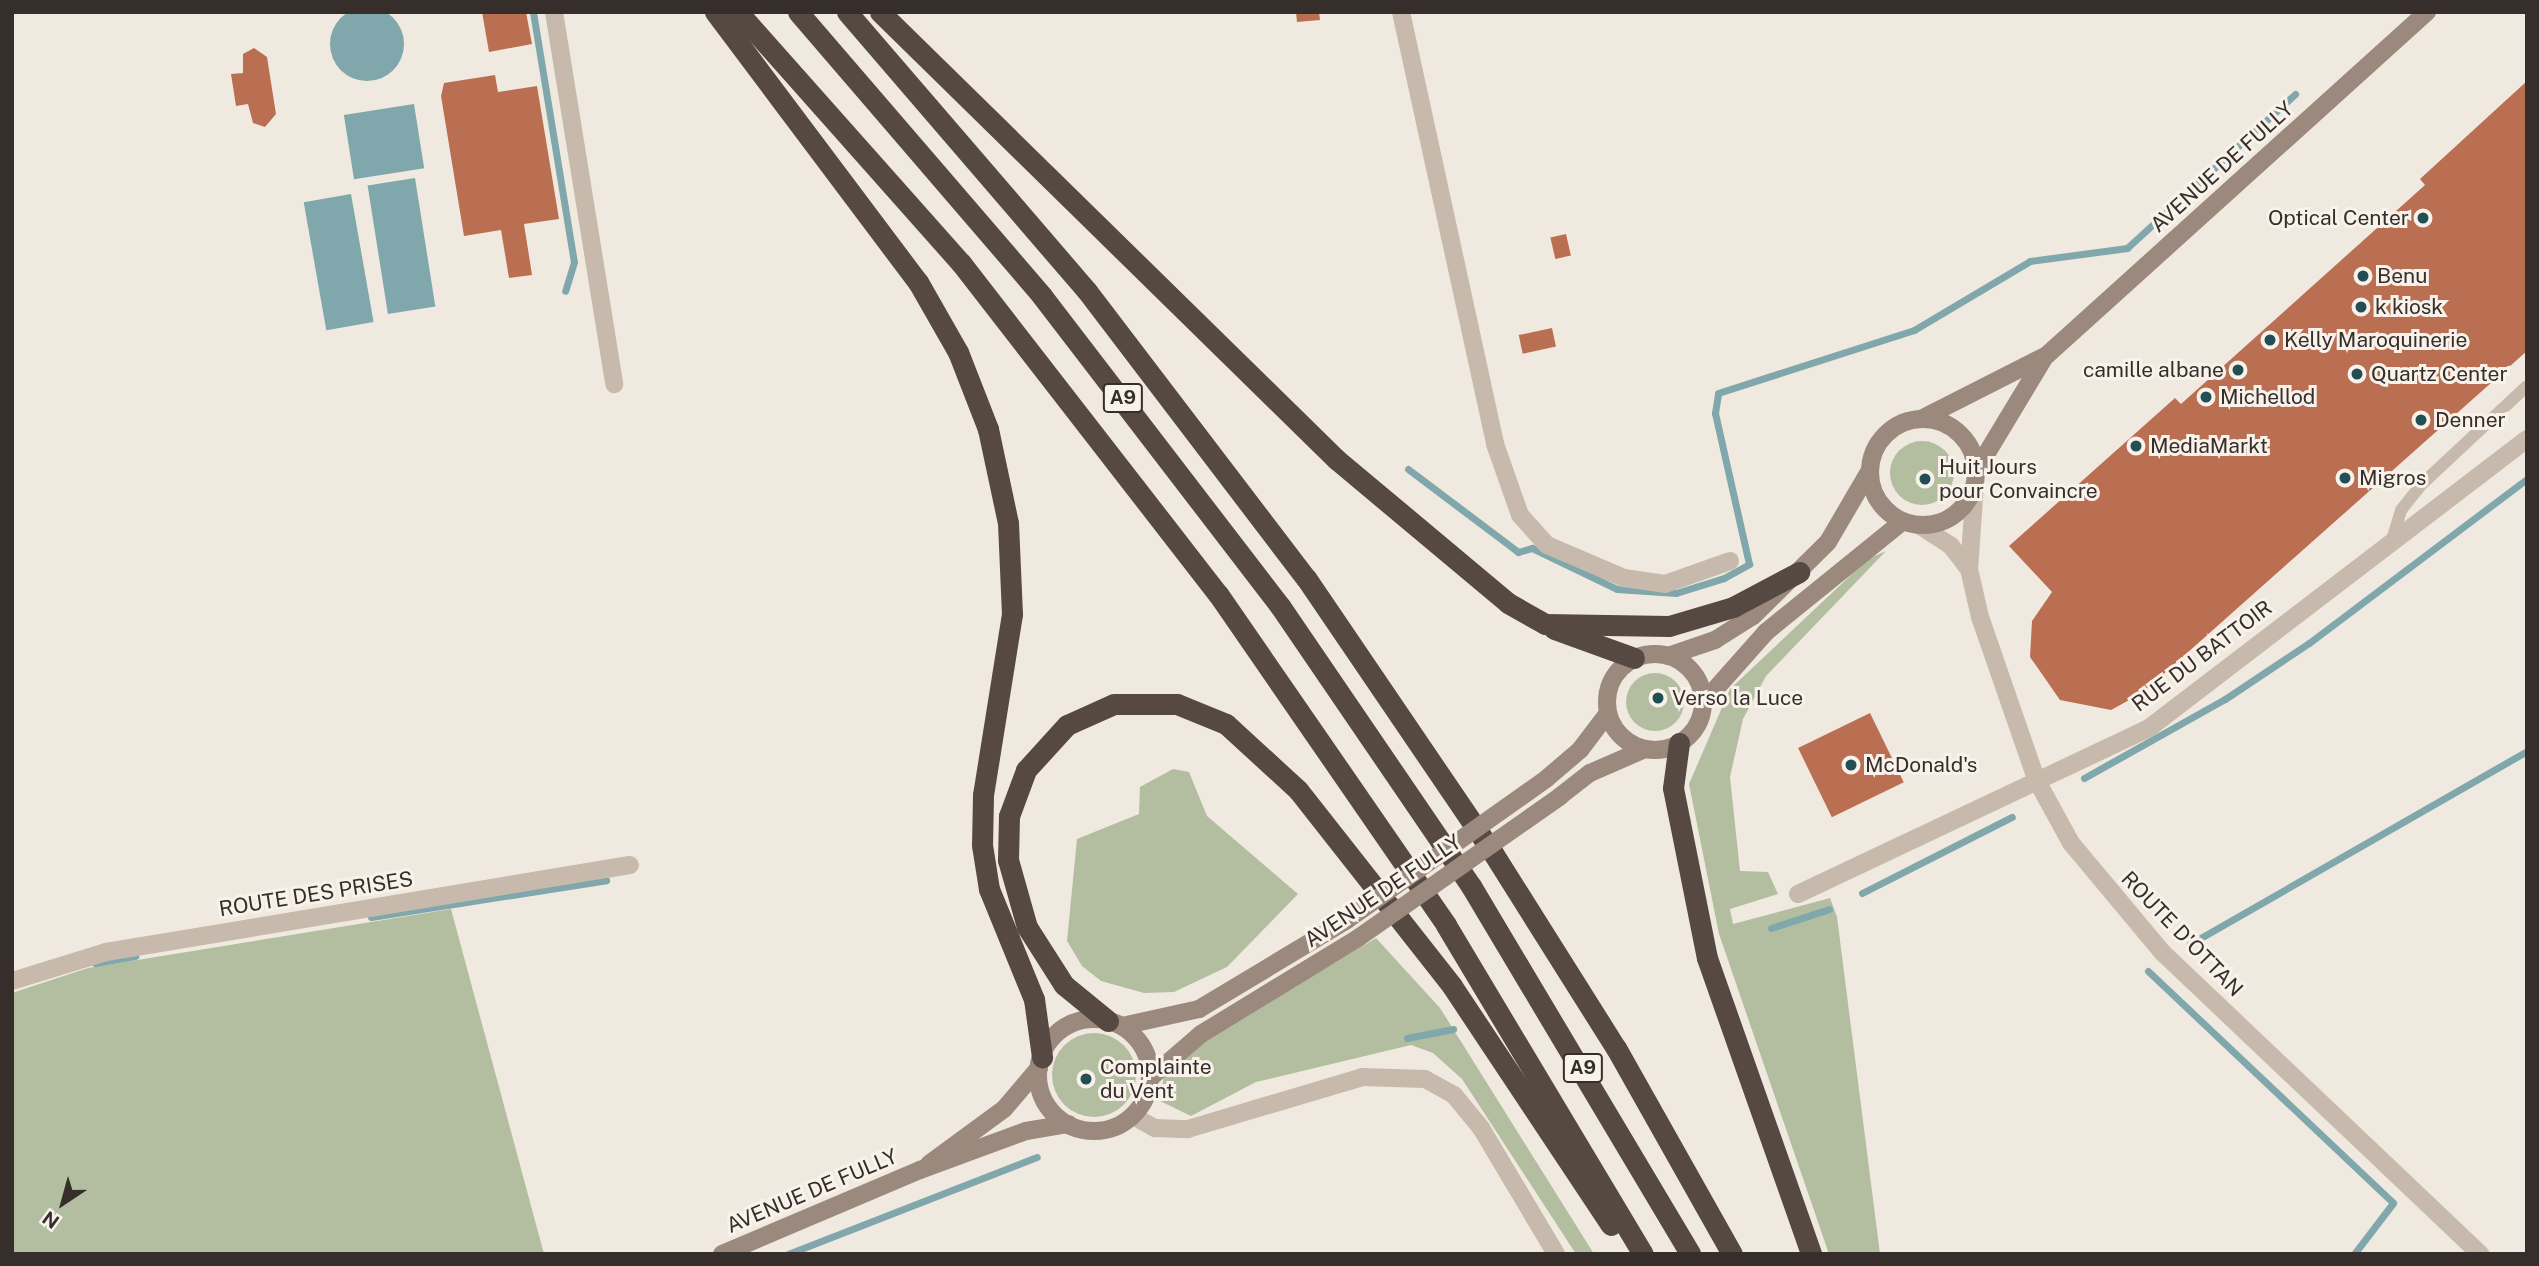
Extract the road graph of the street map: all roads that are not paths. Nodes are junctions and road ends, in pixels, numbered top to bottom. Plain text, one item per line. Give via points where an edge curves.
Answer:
1 (554, 12) edge
2 (715, 12) edge
3 (738, 12) edge
4 (798, 12) edge
5 (847, 12) edge
6 (880, 12) edge
7 (1401, 12) edge
8 (2427, 12) edge
9 (2047, 355) junction
10 (614, 384) dead end
11 (2527, 386) edge
12 (1921, 419) junction
13 (2527, 439) edge
14 (1870, 469) junction
15 (1975, 477) junction
16 (1911, 523) junction
17 (2392, 540) junction
18 (1730, 561) dead end
19 (1969, 569) junction
20 (1799, 572) junction
21 (1545, 624) junction
22 (1668, 656) junction
23 (1634, 658) junction
24 (1703, 703) junction
25 (1608, 713) junction
26 (1679, 743) junction
27 (1645, 749) junction
28 (2036, 779) junction
29 (630, 865) dead end
30 (1798, 894) dead end
31 (12, 981) edge
32 (1115, 1023) junction
33 (1040, 1062) junction
34 (1150, 1077) junction
35 (1133, 1116) junction
36 (1068, 1124) junction
37 (920, 1170) junction
38 (722, 1254) edge
39 (1556, 1254) edge
40 (1630, 1254) edge
41 (1643, 1254) edge
42 (1690, 1254) edge
43 (1732, 1254) edge
44 (1811, 1254) edge
45 (2480, 1254) edge

1 - 10 street
2 - 33 highway via 918,282 958,352 988,429 1008,523 1012,614 983,795 982,845 989,889 1034,999
3 - 41 highway via 961,263 1233,614 1446,925
4 - 42 highway, A9 via 1034,286 1280,606 1471,886
5 - 43 highway, A9 via 1087,291 1306,578 1507,874
6 - 21 highway via 1366,486 1470,575
7 - 18 street via 1495,444 1520,515 1547,545 1624,578 1665,584
8 - 9 main road, AVENUE DE FULLY
9 - 12 main road, AVENUE DE FULLY
9 - 15 main road, AVENUE DE FULLY
11 - 17 lane via 2423,483 2401,510
12 - 14 main road via 1888,432
12 - 15 main road via 1959,433
13 - 17 street, RUE DU BATTOIR
14 - 16 main road via 1878,500
14 - 20 main road via 1844,520
15 - 16 main road via 1955,514
15 - 19 street, ROUTE D'OTTAN
16 - 19 street, ROUTE D'OTTAN via 1940,536
16 - 24 main road via 1766,632
17 - 28 street, RUE DU BATTOIR via 2150,728
19 - 28 street, ROUTE D'OTTAN via 2002,693
20 - 21 highway via 1733,607 1669,626
20 - 22 main road via 1732,632
21 - 23 highway
22 - 23 main road
22 - 24 main road via 1693,674
23 - 25 main road via 1610,684
24 - 26 main road via 1694,729
25 - 27 main road via 1619,734
25 - 32 main road, AVENUE DE FULLY, bridge via 1580,751 1546,779 1347,920 1199,1009
26 - 27 main road
26 - 44 highway via 1673,788 1707,958
27 - 34 main road, AVENUE DE FULLY, bridge via 1600,768 1358,938 1201,1034
28 - 30 street, RUE DU BATTOIR
28 - 45 street, ROUTE D'OTTAN via 2071,843 2130,919
29 - 31 street, ROUTE DES PRISES via 106,953
32 - 33 main road via 1068,1026
32 - 34 main road via 1143,1048
32 - 40 highway via 1064,985 1027,927 1008,860 1011,805 1032,761 1078,718 1126,702 1177,704 1226,724 1298,790 1452,986
33 - 36 main road via 1045,1100
33 - 37 main road, AVENUE DE FULLY via 1004,1109
34 - 35 main road
35 - 36 main road via 1097,1131
35 - 39 street via 1155,1128 1188,1129 1362,1077 1425,1079 1454,1095 1480,1128
36 - 37 main road, AVENUE DE FULLY via 1026,1131
37 - 38 main road, AVENUE DE FULLY

